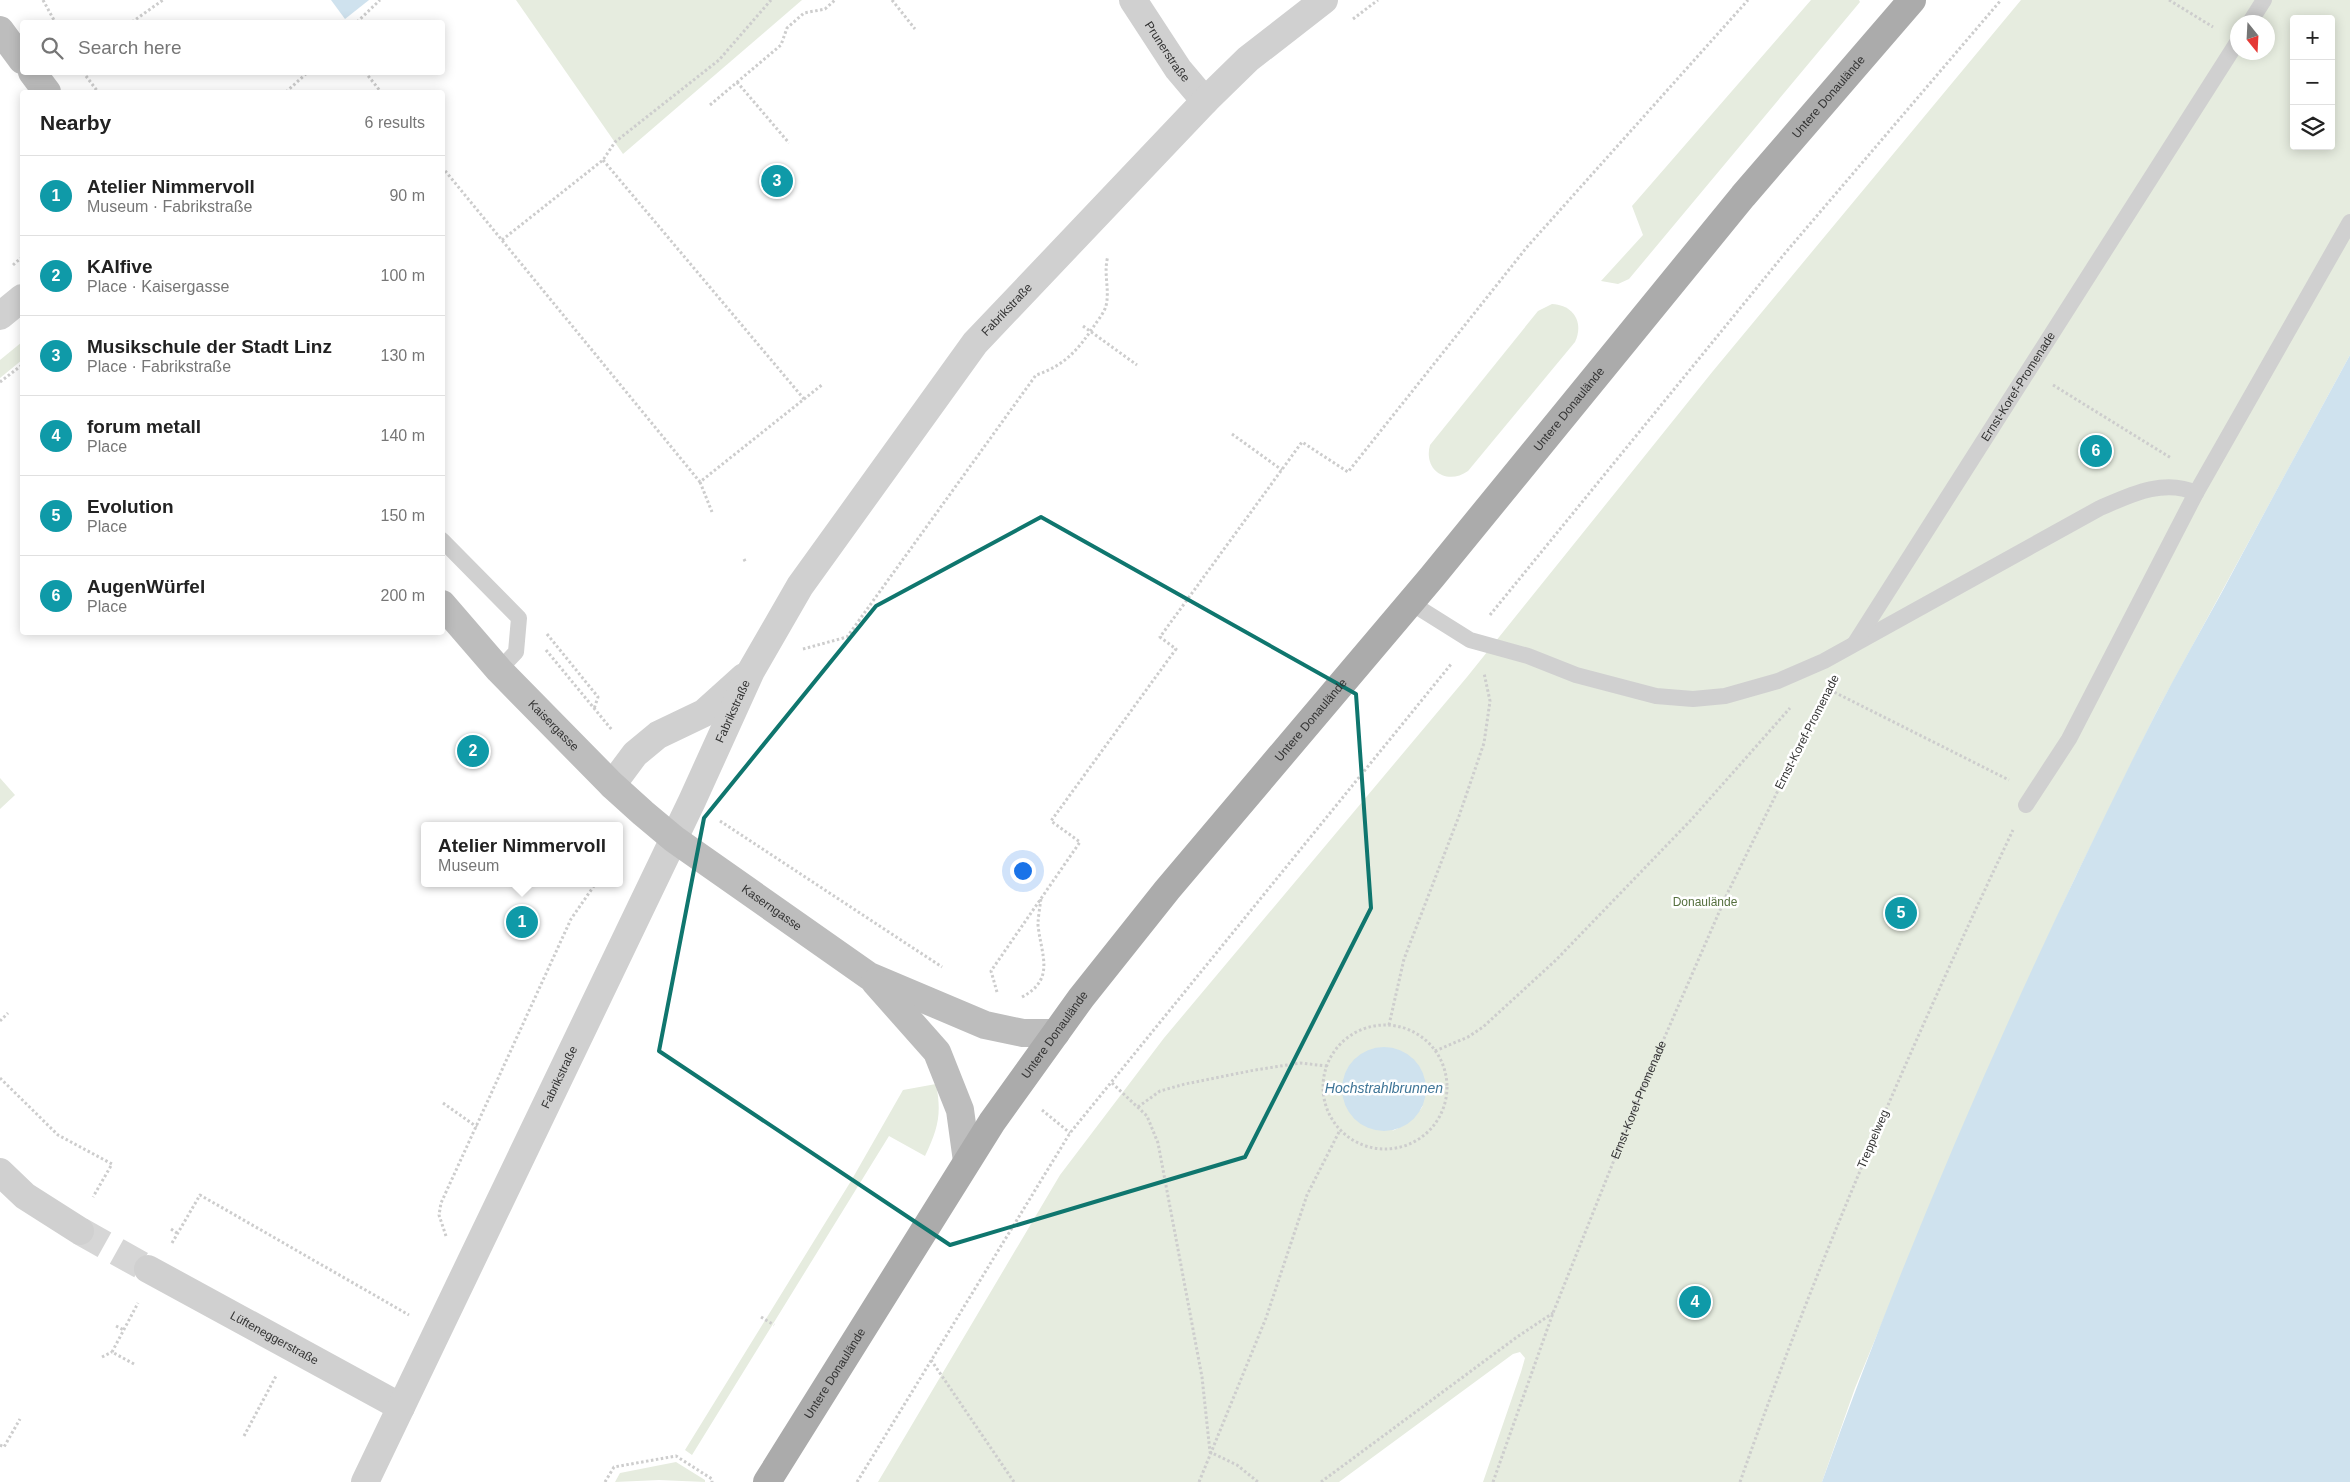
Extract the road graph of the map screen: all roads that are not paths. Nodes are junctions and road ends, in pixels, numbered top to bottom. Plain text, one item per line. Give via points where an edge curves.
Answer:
1 (1133, 0) edge
2 (1324, 0) edge
3 (1912, 0) edge
4 (2264, 0) edge
5 (2254, 15) edge
6 (0, 30) edge
7 (2230, 53) edge
8 (20, 57) edge
9 (34, 75) edge
10 (46, 90) edge
11 (1204, 101) junction
12 (2350, 222) edge
13 (20, 300) edge
14 (0, 316) edge
15 (2196, 493) junction
16 (445, 543) edge
17 (1411, 603) junction
18 (445, 607) edge
19 (1853, 645) junction
20 (499, 670) junction
21 (751, 671) junction
22 (612, 785) junction
23 (2030, 799) road end
24 (674, 839) junction
25 (869, 976) junction
26 (1056, 1032) junction
27 (967, 1161) junction
28 (0, 1172) edge
29 (80, 1232) tunnel mouth
30 (148, 1269) tunnel mouth
31 (401, 1407) junction
32 (365, 1482) edge
33 (767, 1482) edge

1 - 11 street, Prunerstraße via 1178,69
2 - 11 street, Fabrikstraße via 1248,59
3 - 17 main road, Untere Donaulände via 1743,196
4 - 5 lane
6 - 8 main road
7 - 19 lane, Ernst-Koref-Promenade
9 - 10 main road
11 - 21 street, Fabrikstraße via 975,343 800,586
12 - 15 lane
13 - 14 street
15 - 19 lane via 2184,487 2159,488 2100,508
15 - 23 lane via 2068,739
16 - 20 lane via 519,618 516,652
17 - 19 lane via 1470,640 1528,656 1576,675 1656,696 1709,699 1778,681
17 - 26 main road, Untere Donaulände via 1167,890
18 - 20 main road, Kaisergasse
20 - 22 main road, Kaisergasse
21 - 22 street, Fabrikstraße via 704,713 658,735 635,754
21 - 24 street, Fabrikstraße
22 - 24 main road, Kaisergasse
24 - 25 main road, Kaserngasse
24 - 31 street, Fabrikstraße
25 - 26 main road, Kaserngasse via 985,1025 1023,1033
25 - 27 main road, Kaserngasse via 937,1052 960,1110
26 - 27 main road, Untere Donaulände
27 - 33 main road, Untere Donaulände
28 - 29 street via 25,1196
30 - 31 street, Lüfteneggerstraße
31 - 32 street, Fabrikstraße

